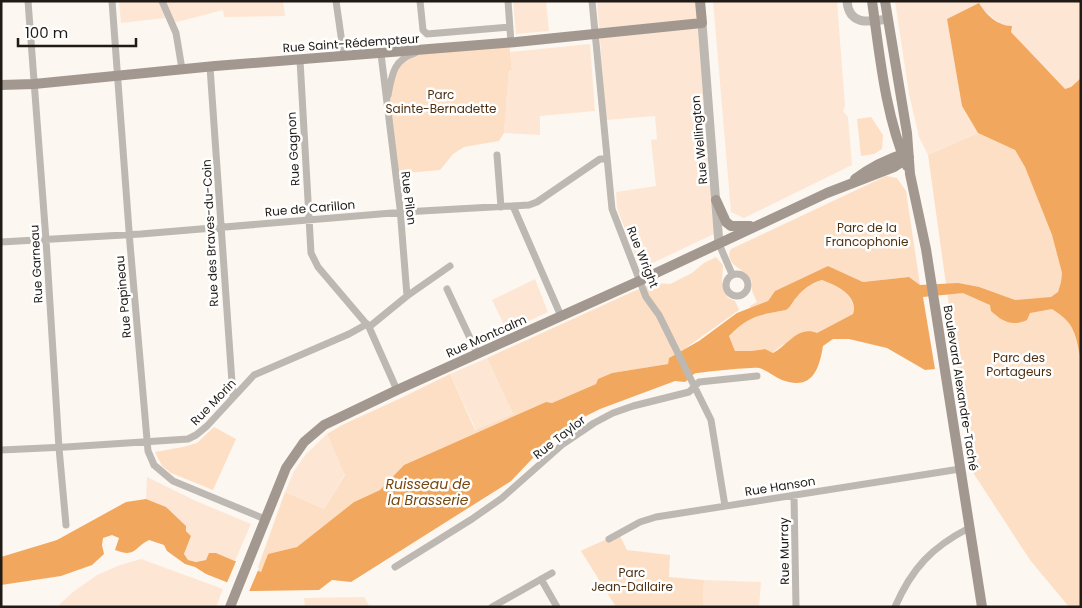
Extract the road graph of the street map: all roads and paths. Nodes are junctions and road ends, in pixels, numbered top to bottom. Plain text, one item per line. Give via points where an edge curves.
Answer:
1 (28, 1) edge
2 (112, 1) edge
3 (162, 1) edge
4 (336, 1) edge
5 (420, 1) edge
6 (508, 1) edge
7 (592, 1) edge
8 (700, 1) edge
9 (847, 1) edge
10 (872, 1) edge
11 (885, 1) edge
12 (888, 19) junction
13 (874, 20) junction
14 (702, 23) junction
15 (510, 27) junction
16 (595, 34) junction
17 (511, 43) junction
18 (420, 50) junction
19 (381, 54) junction
20 (344, 57) junction
21 (300, 60) junction
22 (210, 67) junction
23 (182, 69) junction
24 (117, 75) junction
25 (34, 84) junction
26 (1, 85) edge
27 (387, 103) junction
28 (497, 155) dead end
29 (906, 156) junction
30 (607, 159) junction
31 (716, 200) junction
32 (513, 206) junction
33 (501, 207) junction
34 (400, 213) junction
35 (308, 219) junction
36 (756, 226) junction
37 (221, 228) junction
38 (129, 234) junction
39 (46, 240) junction
40 (1, 242) edge
41 (719, 244) junction
42 (450, 266) dead end
43 (732, 274) dead end
44 (639, 281) junction
45 (447, 289) dead end
46 (407, 296) junction
47 (561, 316) junction
48 (368, 326) junction
49 (477, 354) junction
50 (758, 376) dead end
51 (693, 383) junction
52 (397, 390) junction
53 (233, 398) junction
54 (146, 443) junction
55 (59, 448) junction
56 (1, 450) edge
57 (960, 469) junction
58 (794, 495) junction
59 (725, 506) junction
60 (265, 519) junction
61 (66, 525) dead end
62 (970, 528) junction
63 (609, 539) dead end
64 (395, 567) dead end
65 (552, 573) dead end
66 (541, 579) junction
67 (230, 607) edge
68 (492, 607) edge
69 (557, 607) edge
70 (796, 607) edge
71 (895, 607) edge
72 (982, 607) edge

1 - 25 street, Rue Garneau
2 - 24 street, Rue Papineau
3 - 23 street via 176,33
4 - 20 street
5 - 15 street via 423,30 427,34
6 - 15 street
7 - 16 street, Rue Wright
8 - 14 main road, Rue Wellington
9 - 13 street via 853,16 863,21
10 - 13 main road, Boulevard Alexandre-Taché
11 - 12 main road, Boulevard Alexandre-Taché
12 - 13 street
12 - 29 main road, Boulevard Alexandre-Taché via 908,133
13 - 29 main road, Boulevard Alexandre-Taché via 897,143
14 - 16 main road, Rue Saint-Rédempteur
14 - 31 street, Rue Wellington
15 - 17 street
16 - 17 main road, Rue Saint-Rédempteur
16 - 30 street, Rue Wright
17 - 18 main road, Rue Saint-Rédempteur
18 - 19 main road, Rue Saint-Rédempteur
18 - 27 street, Rue Pilon via 398,62
19 - 20 main road, Rue Saint-Rédempteur
19 - 27 street, Rue Pilon
20 - 21 main road, Rue Saint-Rédempteur
21 - 22 main road, Rue Saint-Rédempteur
21 - 35 street, Rue Gagnon
22 - 23 main road, Rue Saint-Rédempteur
22 - 37 street, Rue des Braves-du-Coin
23 - 24 main road, Rue Saint-Rédempteur
24 - 25 main road, Rue Saint-Rédempteur
24 - 38 street, Rue Papineau
25 - 26 main road, Rue Saint-Rédempteur
25 - 39 street, Rue Garneau
27 - 34 street, Rue Pilon
28 - 33 street
29 - 36 main road, Rue Montcalm via 894,167
29 - 57 main road, Boulevard Alexandre-Taché via 931,276
30 - 32 street, Rue de Carillon via 600,159 533,204
30 - 44 street, Rue Wright via 611,203
31 - 36 main road via 726,222 732,226
31 - 41 street, Rue Wellington
32 - 33 street, Rue de Carillon
32 - 47 street
33 - 34 street, Rue de Carillon
34 - 35 street, Rue de Carillon
34 - 46 street, Rue Pilon
35 - 37 street, Rue de Carillon
35 - 48 street, Rue Gagnon via 311,253 318,267
36 - 41 main road, Rue Montcalm
37 - 38 street, Rue de Carillon
37 - 53 street, Rue des Braves-du-Coin
38 - 39 street, Rue de Carillon
38 - 54 street, Rue Papineau
39 - 40 street, Rue de Carillon
39 - 55 street, Rue Garneau
41 - 43 street, Rue Wellington
41 - 44 main road, Rue Montcalm
42 - 46 street, Rue Morin
44 - 47 main road, Rue Montcalm
44 - 51 street, Rue Wright
45 - 49 street
46 - 48 street, Rue Morin
47 - 49 main road, Rue Montcalm
48 - 52 street, Rue Gagnon
48 - 53 street, Rue Morin via 254,376
49 - 52 main road, Rue Montcalm
50 - 51 street, Rue Taylor
51 - 59 street, Rue Wright via 711,420
51 - 64 street, Rue Taylor via 689,392 633,406 594,423 563,444 502,498
52 - 60 main road, Rue Montcalm via 333,420 304,442 286,468
53 - 54 street, Rue Morin via 192,437
54 - 55 street, Rue Morin
54 - 60 street, Rue Papineau via 154,465 173,481
55 - 56 street, Rue Morin
55 - 61 street, Rue Garneau
57 - 58 street, Rue Hanson
57 - 62 main road, Boulevard Alexandre-Taché
58 - 59 street, Rue Hanson
58 - 70 street, Rue Murray
59 - 63 street, Rue Hanson via 645,520
60 - 67 main road, Rue Montcalm
62 - 71 street via 936,548 923,560
62 - 72 main road, Boulevard Alexandre-Taché
65 - 66 street
66 - 68 street
66 - 69 street

